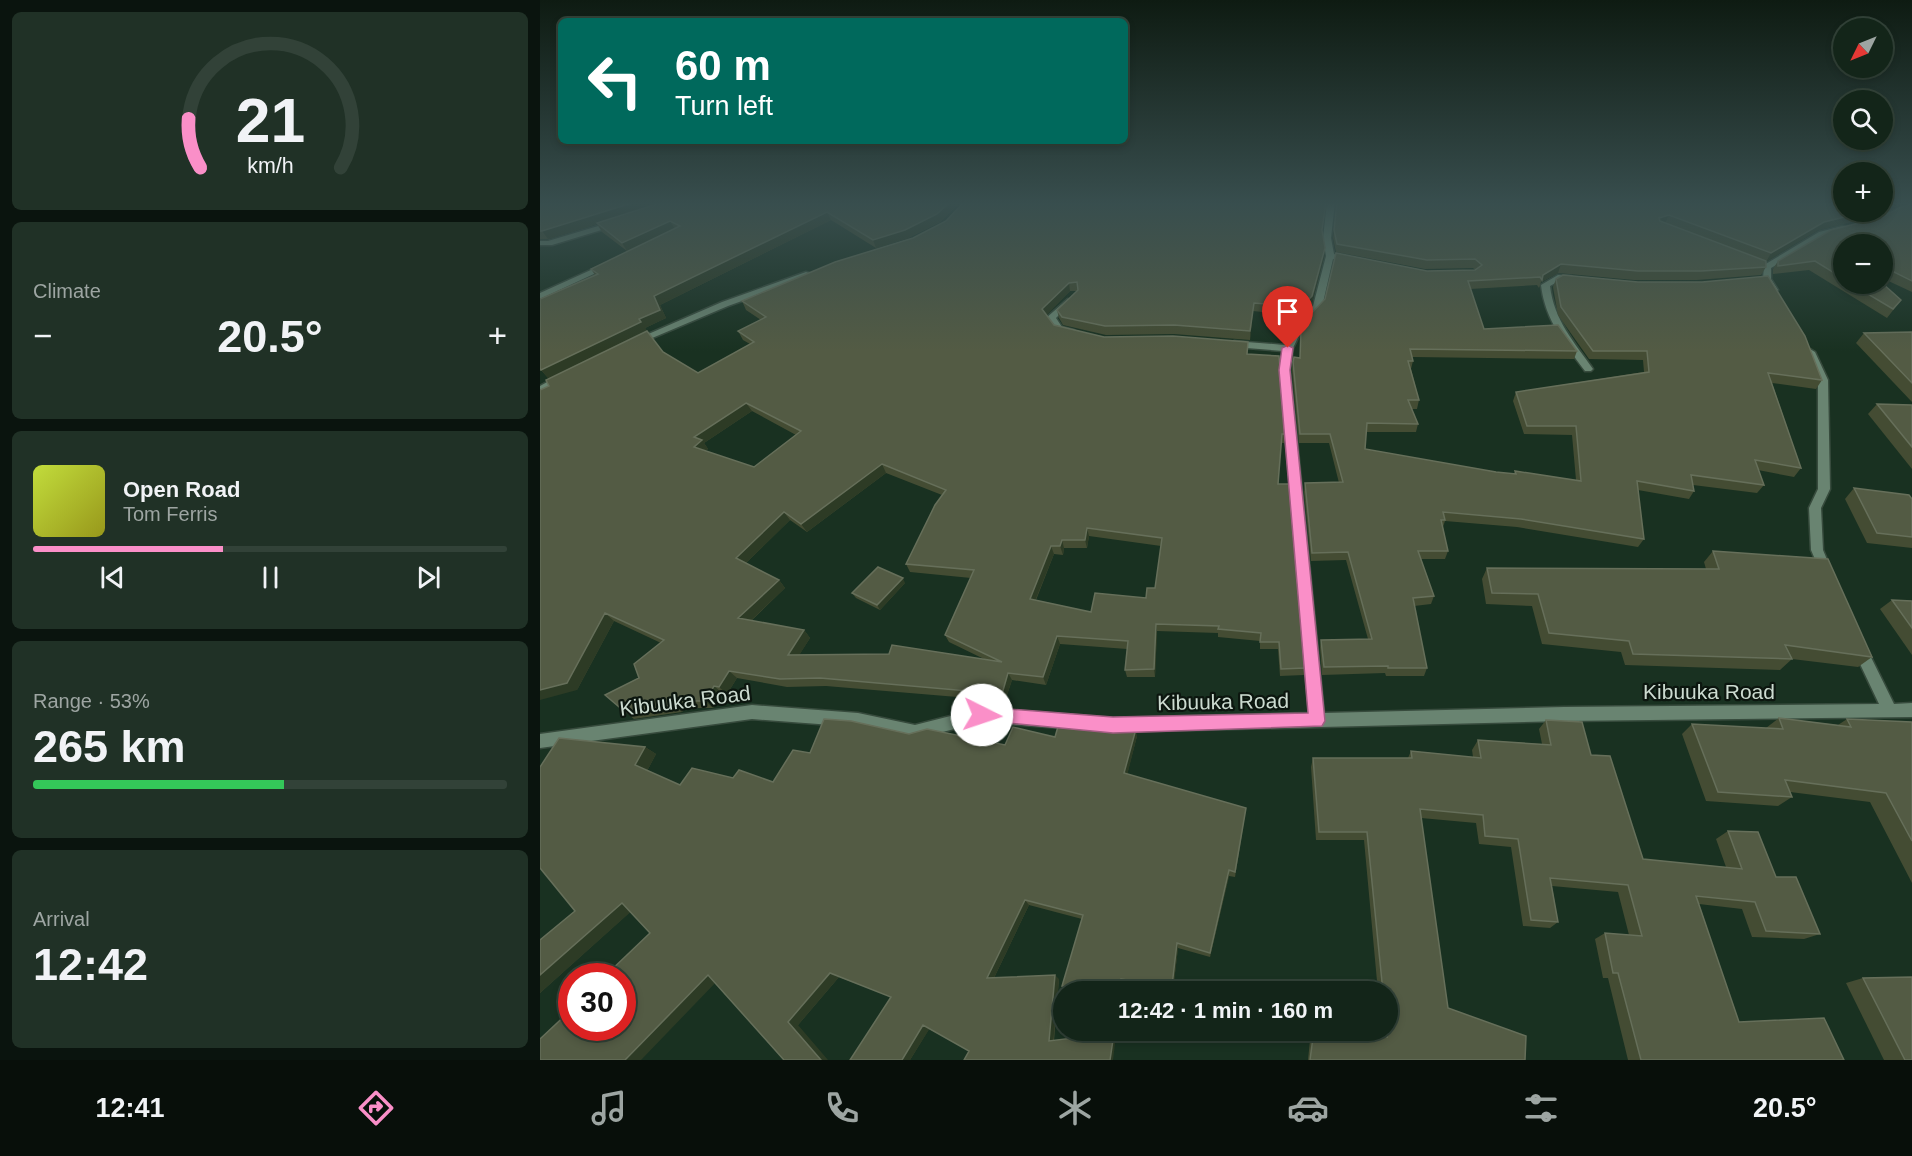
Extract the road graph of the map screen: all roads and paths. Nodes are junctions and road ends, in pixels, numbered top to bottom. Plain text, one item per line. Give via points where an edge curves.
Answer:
1 (1329, 251) edge
2 (1788, 251) edge
3 (1330, 256) junction
4 (1345, 258) edge
5 (617, 261) edge
6 (818, 271) edge
7 (1585, 281) edge
8 (1076, 295) edge
9 (540, 296) edge
10 (1778, 297) edge
11 (1082, 335) edge
12 (1219, 342) edge
13 (1806, 343) edge
14 (623, 347) edge
15 (1288, 348) junction
16 (1588, 369) dead end
17 (570, 373) edge
18 (540, 390) edge
19 (1832, 589) edge
20 (1856, 639) edge
21 (1912, 710) edge
22 (1890, 711) junction
23 (1317, 721) junction
24 (540, 741) edge

1 - 3 street
2 - 10 street via 1762,265 1761,279
3 - 4 street
3 - 15 street via 1317,307 1300,324
5 - 9 street
6 - 14 street via 676,323
7 - 16 street via 1557,278 1545,285 1551,318
8 - 11 street via 1051,318 1059,329
12 - 15 street
13 - 19 street via 1823,380 1826,457 1824,489 1815,508 1817,550
15 - 23 street via 1285,370
17 - 18 street
20 - 22 street
21 - 22 street, Kibuuka Road
22 - 23 street, Kibuuka Road
23 - 24 street, Kibuuka Road via 1113,725 982,715 915,732 858,720 752,712

